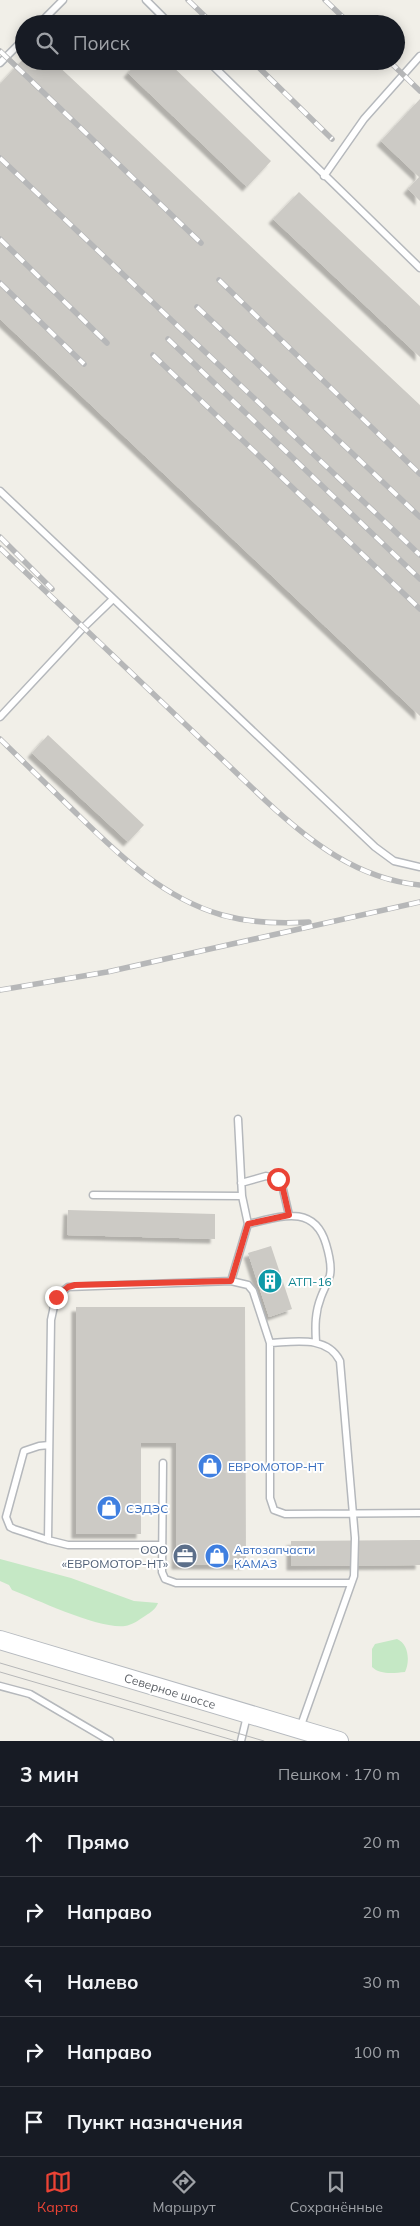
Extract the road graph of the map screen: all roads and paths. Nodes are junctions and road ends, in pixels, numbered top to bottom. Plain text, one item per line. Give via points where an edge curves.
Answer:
1 (63, 0) edge
2 (146, 0) edge
3 (48, 15) edge
4 (161, 15) edge
5 (15, 48) edge
6 (420, 56) edge
7 (0, 64) edge
8 (217, 70) edge
9 (324, 176) junction
10 (420, 268) edge
11 (0, 491) edge
12 (113, 599) junction
13 (0, 717) edge
14 (420, 867) edge
15 (238, 1119) dead end
16 (241, 1183) junction
17 (94, 1195) dead end
18 (242, 1196) junction
19 (289, 1215) junction
20 (248, 1224) junction
21 (231, 1281) junction
22 (316, 1342) junction
23 (270, 1344) junction
24 (49, 1445) junction
25 (163, 1463) dead end
26 (420, 1513) edge
27 (354, 1514) junction
28 (48, 1540) junction
29 (162, 1545) junction
30 (351, 1583) junction
31 (0, 1640) edge
32 (0, 1686) edge
33 (248, 1714) junction
34 (300, 1729) junction
35 (110, 1741) edge
36 (241, 1741) edge
37 (340, 1741) edge

1 - 3 lane
2 - 4 lane
5 - 7 lane
6 - 9 lane via 358,126
8 - 9 lane
9 - 10 lane
11 - 12 lane
12 - 13 lane
12 - 14 lane via 375,848 394,861
15 - 16 lane
16 - 18 lane
16 - 19 lane via 266,1176 278,1179
17 - 18 lane
18 - 20 lane
19 - 20 lane
19 - 22 lane via 302,1216 319,1229 328,1253 330,1274 316,1315
20 - 21 lane
21 - 23 lane via 248,1285 253,1291
21 - 24 lane via 75,1285 62,1291 56,1297 51,1320
22 - 23 lane
22 - 27 lane via 333,1350 340,1361
23 - 27 lane via 271,1506 285,1514
24 - 28 lane
24 - 28 lane via 24,1451 6,1517 14,1530
25 - 29 lane
26 - 27 lane
27 - 30 lane via 356,1566
28 - 29 lane via 68,1545
29 - 30 lane via 164,1579 176,1583
30 - 34 lane
31 - 33 main road, Северное шоссе
32 - 35 lane via 30,1694
33 - 34 main road, Северное шоссе
33 - 36 lane
34 - 37 main road, Северное шоссе

